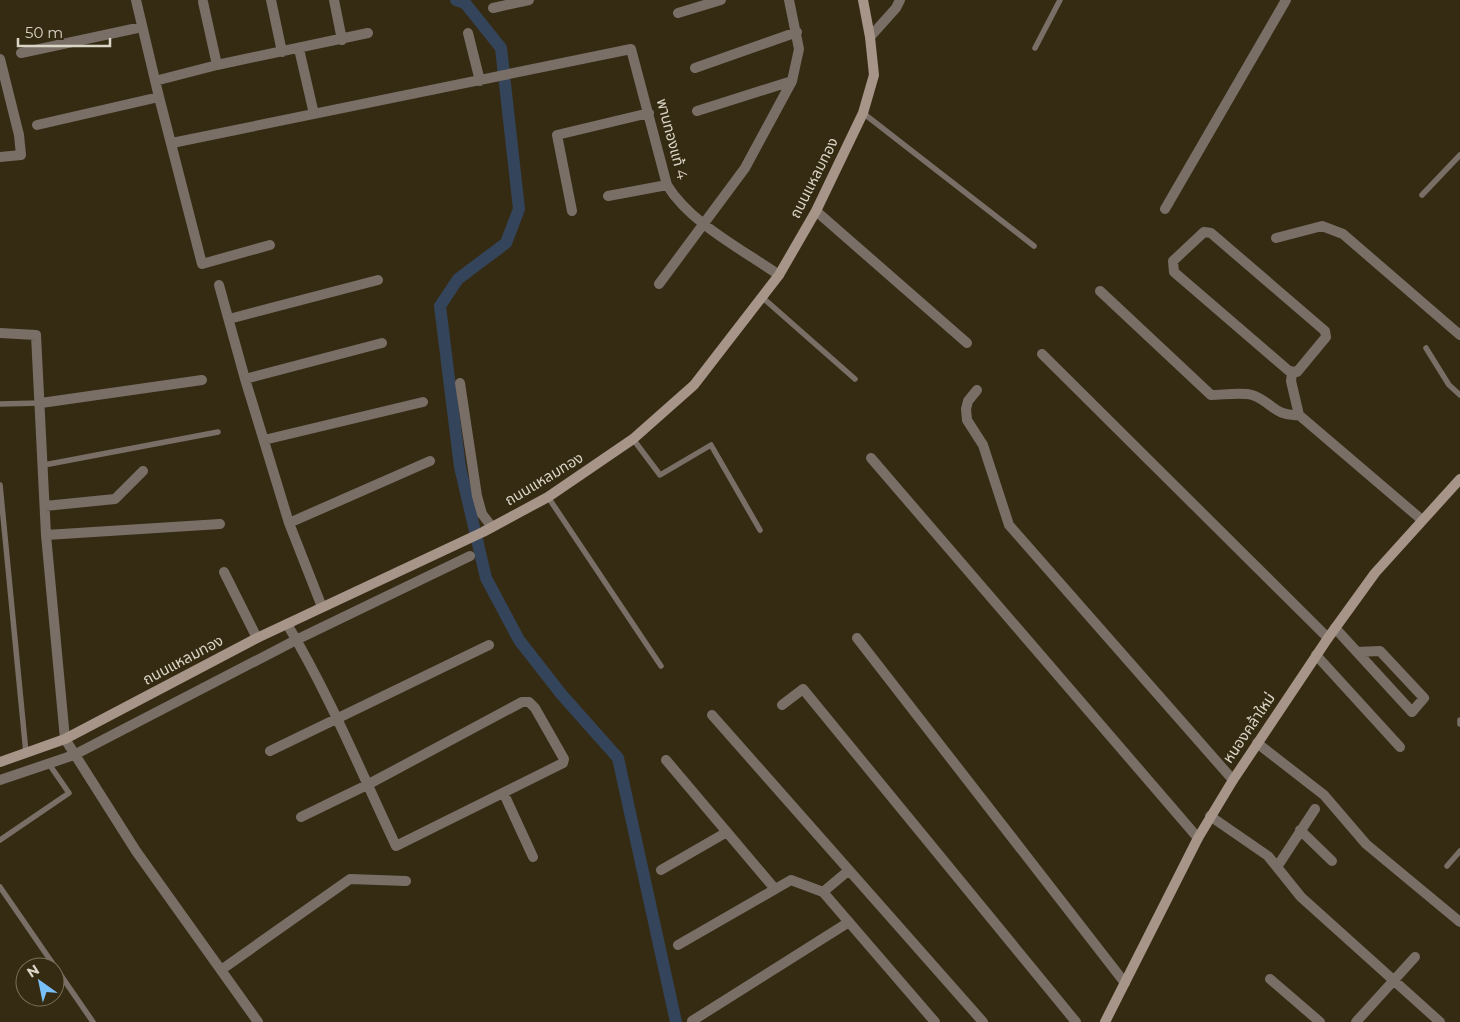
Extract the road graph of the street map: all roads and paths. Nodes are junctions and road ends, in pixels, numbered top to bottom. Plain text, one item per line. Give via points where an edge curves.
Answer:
1 (136, 0) edge
2 (270, 0) edge
3 (334, 0) edge
4 (529, 0) edge
5 (721, 0) edge
6 (789, 0) edge
7 (863, 0) edge
8 (900, 0) edge
9 (1060, 0) edge
10 (1286, 0) edge
11 (203, 2) dead end
12 (493, 8) dead end
13 (678, 13) dead end
14 (142, 27) junction
15 (796, 32) junction
16 (368, 33) dead end
17 (468, 33) dead end
18 (870, 37) junction
19 (342, 40) junction
20 (1035, 48) dead end
21 (299, 49) junction
22 (282, 52) junction
23 (21, 53) dead end
24 (0, 59) edge
25 (217, 65) junction
26 (695, 68) dead end
27 (155, 81) junction
28 (480, 81) junction
29 (792, 81) junction
30 (159, 97) junction
31 (698, 110) dead end
32 (649, 113) junction
33 (863, 113) junction
34 (314, 114) junction
35 (38, 126) dead end
36 (172, 143) junction
37 (1460, 155) edge
38 (0, 157) edge
39 (667, 185) junction
40 (1422, 195) dead end
41 (608, 196) dead end
42 (1165, 210) dead end
43 (572, 211) dead end
44 (816, 211) junction
45 (705, 223) junction
46 (1276, 238) dead end
47 (270, 245) dead end
48 (1034, 246) dead end
49 (780, 275) junction
50 (378, 280) dead end
51 (659, 284) dead end
52 (219, 285) dead end
53 (1100, 291) dead end
54 (762, 297) junction
55 (229, 320) junction
56 (0, 334) edge
57 (1460, 336) edge
58 (382, 343) dead end
59 (967, 343) dead end
60 (1426, 348) dead end
61 (1042, 354) dead end
62 (1292, 373) junction
63 (245, 379) junction
64 (855, 379) dead end
65 (202, 380) dead end
66 (460, 383) dead end
67 (977, 390) dead end
68 (1460, 395) edge
69 (422, 402) dead end
70 (41, 403) junction
71 (0, 404) edge
72 (1299, 415) junction
73 (218, 432) dead end
74 (633, 439) junction
75 (264, 440) junction
76 (871, 458) dead end
77 (430, 461) dead end
78 (44, 465) junction
79 (143, 471) dead end
80 (1460, 479) edge
81 (0, 485) edge
82 (548, 497) junction
83 (45, 506) junction
84 (1422, 520) junction
85 (289, 523) junction
86 (220, 524) dead end
87 (488, 529) junction
88 (760, 530) dead end
89 (46, 535) junction
90 (470, 556) dead end
91 (224, 572) dead end
92 (322, 607) junction
93 (287, 624) junction
94 (1335, 628) junction
95 (258, 638) junction
96 (858, 638) dead end
97 (1328, 638) junction
98 (296, 640) junction
99 (489, 645) dead end
100 (1357, 652) junction
101 (1316, 655) junction
102 (661, 666) dead end
103 (782, 705) dead end
104 (712, 715) dead end
105 (336, 720) junction
106 (65, 739) junction
107 (1257, 743) junction
108 (1400, 747) dead end
109 (270, 751) dead end
110 (26, 753) junction
111 (74, 755) junction
112 (666, 760) dead end
113 (0, 762) edge
114 (49, 764) junction
115 (0, 780) edge
116 (1233, 780) junction
117 (367, 785) junction
118 (504, 794) junction
119 (1315, 809) dead end
120 (1210, 816) junction
121 (301, 817) dead end
122 (1300, 830) junction
123 (727, 832) junction
124 (1198, 838) junction
125 (0, 840) edge
126 (1460, 851) edge
127 (533, 857) dead end
128 (1332, 861) dead end
129 (1447, 866) dead end
130 (1277, 867) junction
131 (661, 870) dead end
132 (848, 871) junction
133 (406, 881) dead end
134 (0, 887) edge
135 (775, 889) junction
136 (823, 892) junction
137 (849, 922) junction
138 (1460, 922) edge
139 (678, 945) dead end
140 (1416, 956) dead end
141 (221, 970) junction
142 (1270, 979) dead end
143 (1394, 980) junction
144 (1125, 983) junction
145 (692, 1021) edge
146 (93, 1022) edge
147 (258, 1022) edge
148 (935, 1022) edge
149 (983, 1022) edge
150 (1076, 1022) edge
151 (1105, 1022) edge
152 (1320, 1022) edge
153 (1356, 1022) edge
154 (1440, 1022) edge

1 - 14 street
2 - 22 street
3 - 19 street
4 - 12 street
5 - 13 street
6 - 15 street
7 - 18 main road, ถนนแหลมทอง
8 - 18 street
9 - 20 lane
10 - 42 street
11 - 25 street
14 - 23 street
14 - 27 street
15 - 26 street
15 - 29 street via 799,49
16 - 19 street
17 - 28 street
18 - 33 main road, ถนนแหลมทอง via 874,75
19 - 21 street
21 - 22 street
21 - 34 street
22 - 25 street
24 - 38 street via 21,155
25 - 27 street
27 - 30 street
28 - 32 street, พานทองแท้ 4 via 631,49
28 - 34 street
29 - 31 street
29 - 45 street via 745,168
30 - 35 street
30 - 36 street
32 - 39 street, พานทองแท้ 4
32 - 43 street via 557,135
33 - 44 main road, ถนนแหลมทอง
33 - 48 lane
34 - 36 street
36 - 47 street via 202,264
37 - 40 lane
39 - 41 street
39 - 45 street, พานทองแท้ 4 via 683,206
44 - 49 main road, ถนนแหลมทอง
44 - 59 street
45 - 49 street, พานทองแท้ 4
45 - 51 street
46 - 57 street via 1322,226 1343,234
49 - 54 main road, ถนนแหลมทอง
50 - 55 street
52 - 55 street
53 - 72 street via 1211,395 1251,394 1277,412
54 - 64 lane
54 - 74 main road, ถนนแหลมทอง via 694,385
55 - 63 street
56 - 70 street via 36,335
58 - 63 street
60 - 68 lane via 1449,385
61 - 97 street
62 - 62 street via 1297,372 1326,337 1324,331 1212,233 1204,232 1173,261 1174,272
62 - 72 street
63 - 75 street
65 - 70 street
66 - 87 street via 477,496
67 - 116 street via 968,401 967,420 983,445 1008,525
69 - 75 street
70 - 71 lane
70 - 78 street
72 - 84 street
73 - 78 lane
74 - 82 main road, ถนนแหลมทอง
74 - 88 lane via 660,476 711,445
75 - 85 street
76 - 124 street
77 - 85 street
78 - 83 street
79 - 83 street via 115,499
80 - 84 main road, หนองคล้าใหม่
81 - 110 lane
82 - 87 main road, ถนนแหลมทอง
82 - 102 lane
83 - 89 street
84 - 94 main road, หนองคล้าใหม่ via 1376,573
85 - 92 street
86 - 89 street
87 - 92 main road, ถนนแหลมทอง
89 - 106 street
90 - 98 street
91 - 95 street
92 - 93 main road, ถนนแหลมทอง
93 - 95 main road, ถนนแหลมทอง
93 - 98 street
94 - 97 main road, หนองคล้าใหม่
94 - 100 street
95 - 106 main road, ถนนแหลมทอง
96 - 144 street
97 - 101 main road, หนองคล้าใหม่
98 - 105 street
98 - 111 street
99 - 105 street
100 - 100 street via 1380,651 1424,698 1412,712
101 - 107 main road, หนองคล้าใหม่
101 - 108 street
103 - 150 street via 803,689
104 - 132 street
105 - 109 street
105 - 117 street
106 - 110 main road, ถนนแหลมทอง
106 - 111 street
107 - 116 main road, หนองคล้าใหม่
107 - 138 street via 1324,795 1366,844
110 - 113 main road, ถนนแหลมทอง
111 - 114 street
111 - 141 street via 136,851
112 - 123 street
114 - 115 street
114 - 125 lane via 69,794
116 - 120 main road, หนองคล้าใหม่
117 - 118 street via 396,846
117 - 118 street via 522,702 529,702 564,759 563,764
117 - 121 street
118 - 127 street
119 - 122 street
120 - 124 main road, หนองคล้าใหม่
120 - 130 street via 1268,856
122 - 128 street
122 - 130 street
123 - 131 street
123 - 135 street
124 - 144 main road, หนองคล้าใหม่
126 - 129 lane
130 - 143 street via 1301,897
132 - 136 street
132 - 149 street
133 - 141 street via 350,879
134 - 146 lane
135 - 136 street via 791,880
135 - 139 street
136 - 137 street
137 - 145 street
137 - 148 street
140 - 143 street
141 - 147 street
142 - 152 street
143 - 153 street
143 - 154 street
144 - 151 main road, หนองคล้าใหม่

